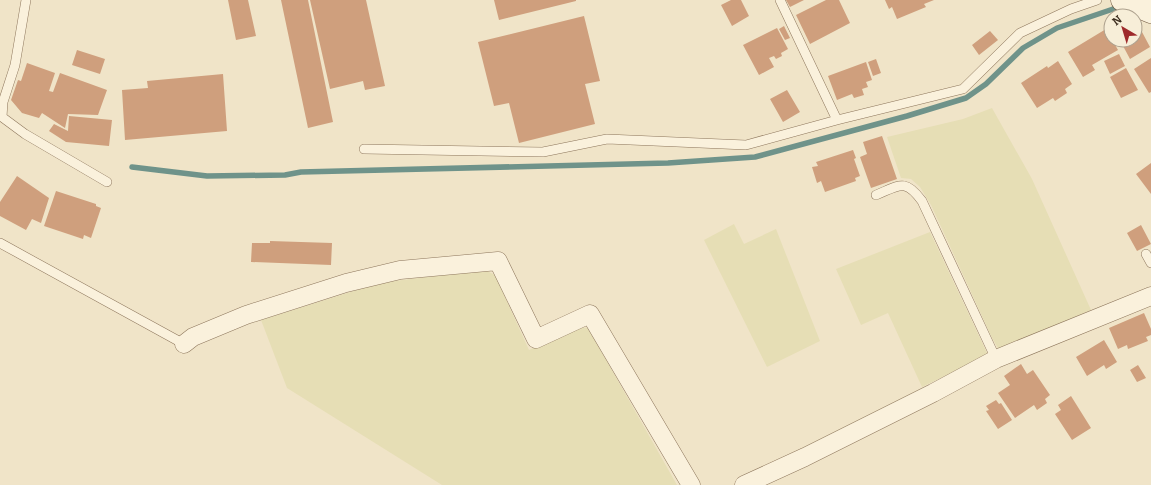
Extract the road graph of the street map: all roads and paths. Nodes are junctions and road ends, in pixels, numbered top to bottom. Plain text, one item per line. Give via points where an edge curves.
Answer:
1 (26, 0) edge
2 (780, 0) edge
3 (1097, 0) edge
4 (1122, 0) edge
5 (1151, 12) edge
6 (836, 120) junction
7 (364, 149) dead end
8 (107, 182) dead end
9 (876, 195) dead end
10 (0, 243) edge
11 (1146, 254) dead end
12 (1151, 263) edge
13 (1151, 296) edge
14 (184, 344) joint
15 (996, 359) junction
16 (691, 485) edge
17 (744, 485) edge

1 - 8 lane via 15,65 3,102 2,117 25,134
2 - 6 lane
3 - 6 lane via 1020,33 963,89
4 - 5 main road
6 - 7 lane via 746,145 607,139 543,152
9 - 15 lane via 907,185 914,189
10 - 14 lane
11 - 12 lane
13 - 15 street
14 - 16 street via 193,337 246,315 346,283 400,270 498,261 536,338 590,314
15 - 17 street

